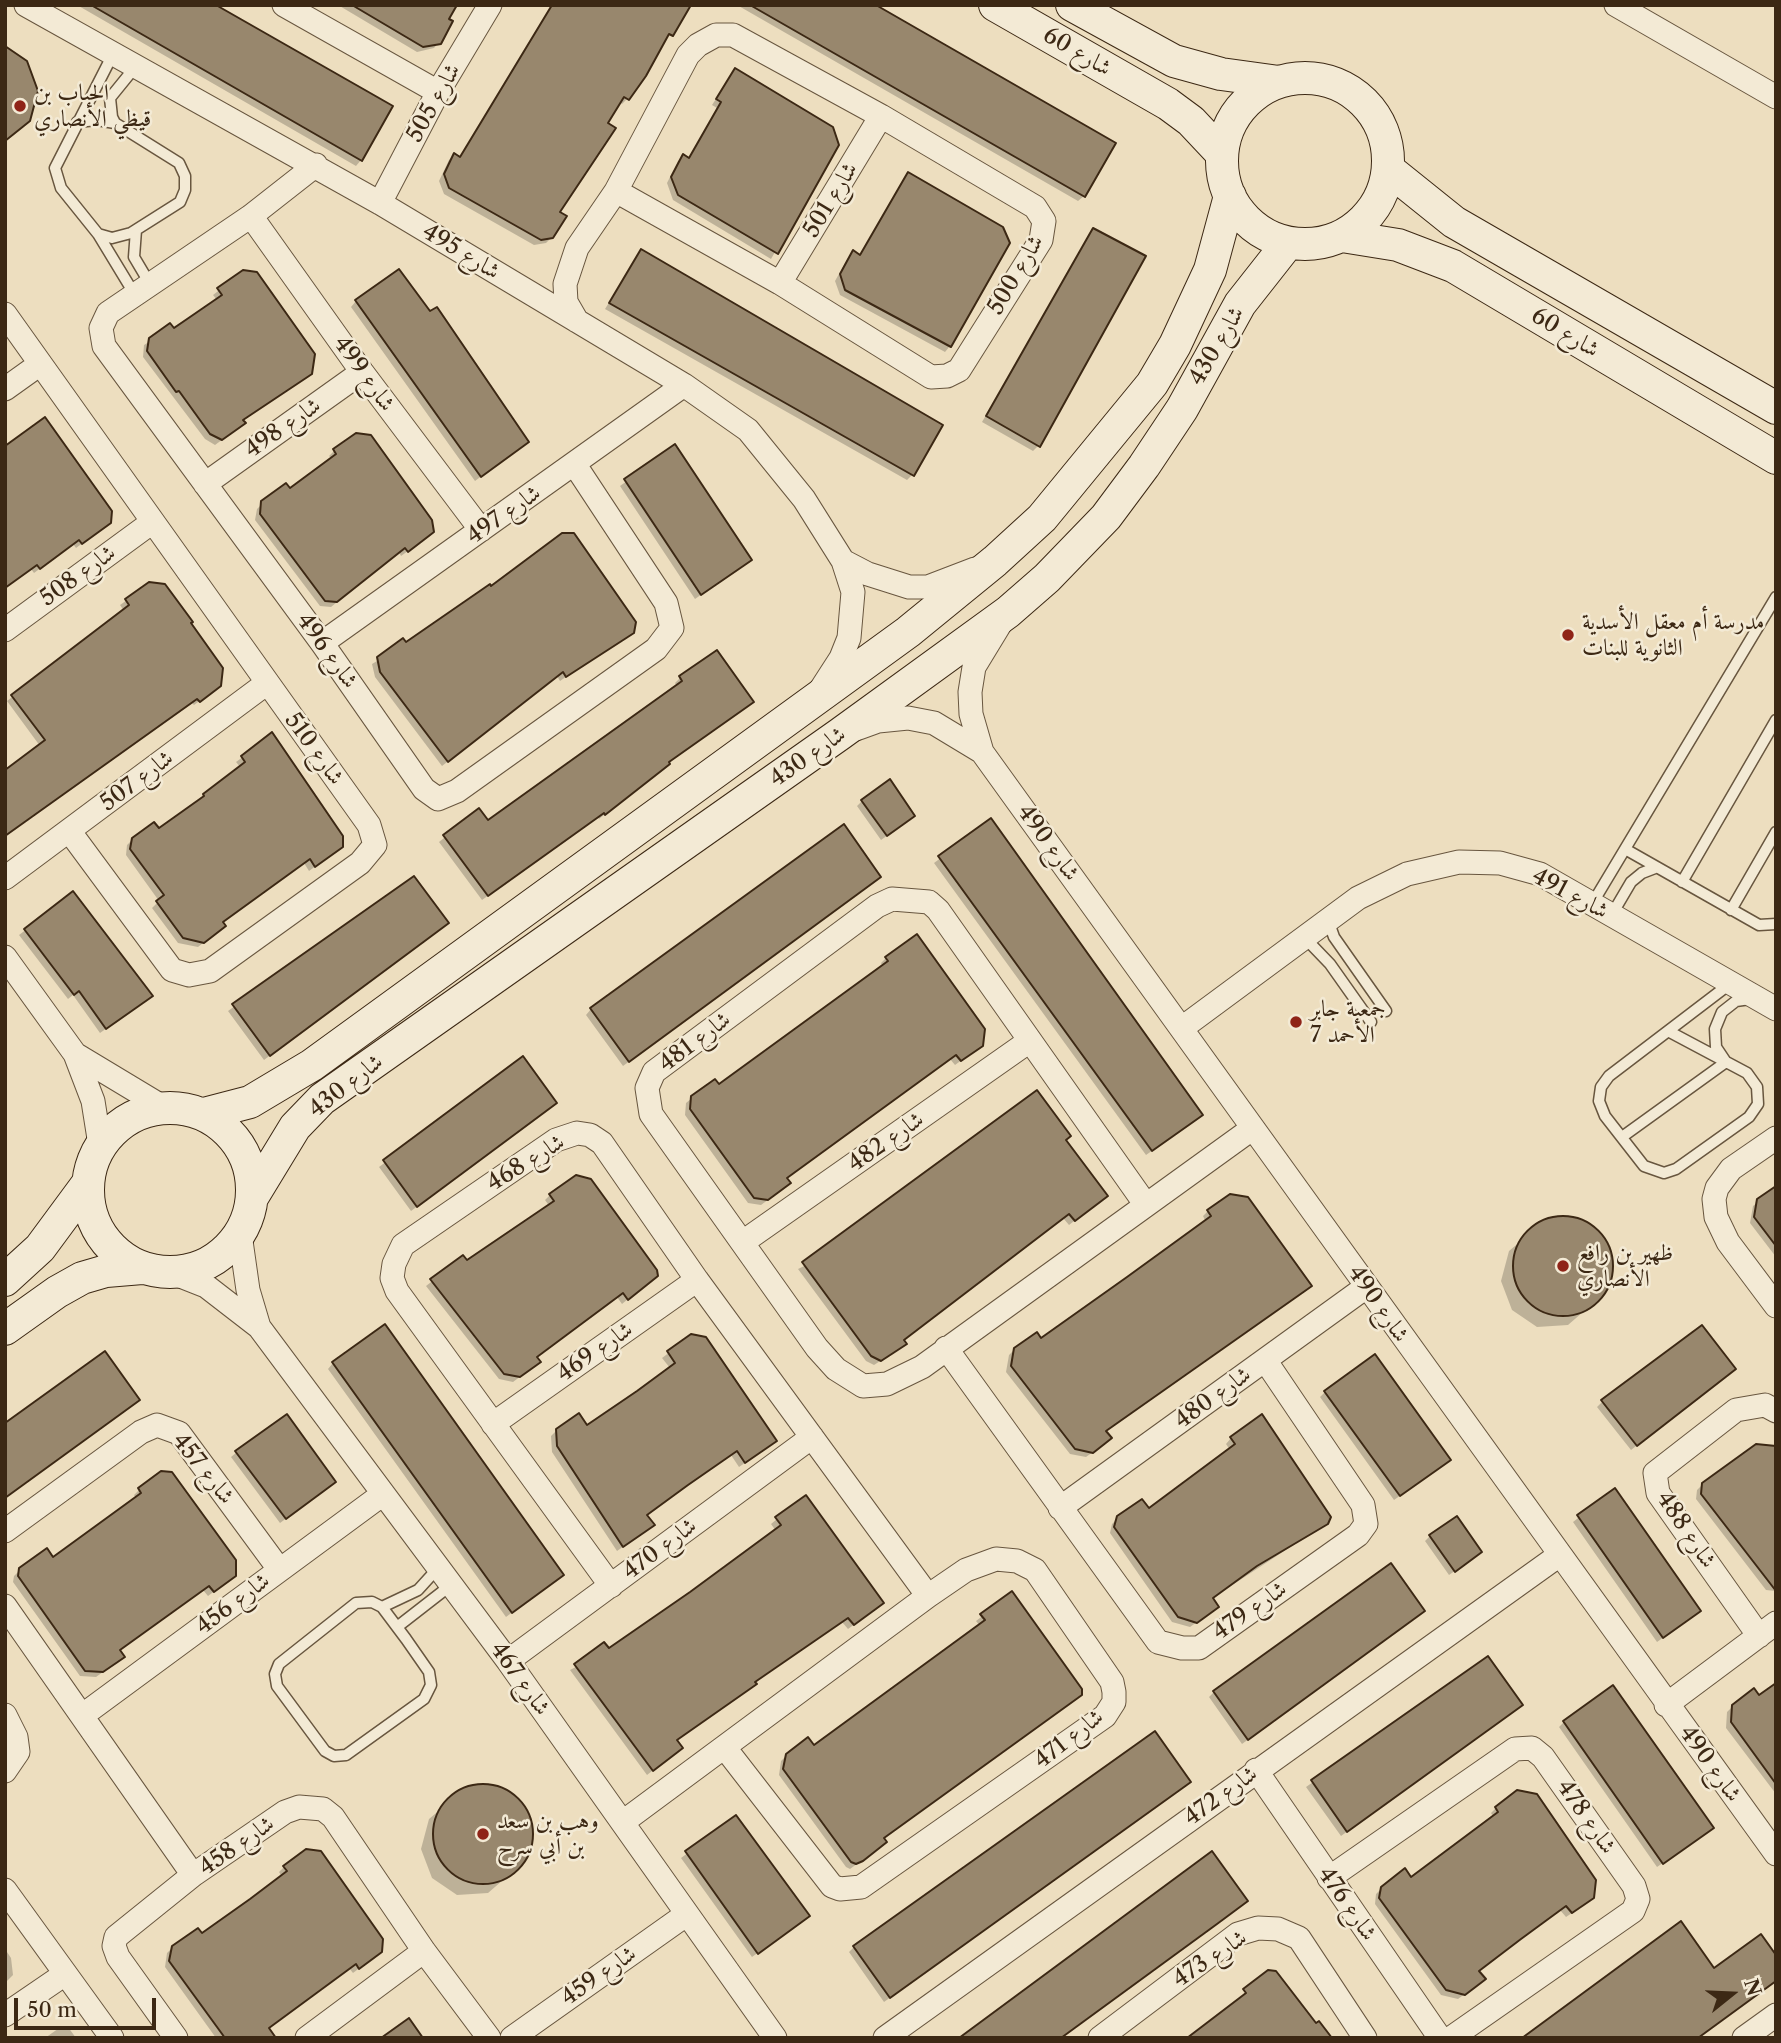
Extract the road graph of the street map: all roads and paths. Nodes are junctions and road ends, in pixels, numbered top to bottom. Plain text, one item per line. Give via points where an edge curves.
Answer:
1 (26, 5) edge
2 (284, 5) edge
3 (490, 5) edge
4 (995, 5) edge
5 (1072, 5) edge
6 (1616, 5) edge
7 (113, 54) junction
8 (136, 66) junction
9 (1279, 82) junction
10 (438, 92) junction
11 (1776, 96) edge
12 (881, 116) junction
13 (77, 122) junction
14 (115, 123) junction
15 (1222, 154) junction
16 (316, 166) junction
17 (1388, 169) junction
18 (616, 191) junction
19 (1230, 196) junction
20 (380, 203) junction
21 (251, 216) junction
22 (135, 230) junction
23 (98, 234) junction
24 (1342, 236) junction
25 (1288, 243) junction
26 (780, 283) junction
27 (143, 289) junction
28 (5, 314) edge
29 (577, 321) junction
30 (40, 364) junction
31 (362, 372) junction
32 (684, 385) junction
33 (5, 388) edge
34 (1776, 408) edge
35 (1776, 458) edge
36 (575, 465) junction
37 (205, 484) junction
38 (151, 523) junction
39 (481, 530) junction
40 (843, 561) junction
41 (995, 561) junction
42 (1776, 597) edge
43 (1008, 612) junction
44 (5, 630) edge
45 (322, 643) junction
46 (267, 683) junction
47 (816, 696) junction
48 (1776, 720) edge
49 (840, 734) junction
50 (1776, 744) edge
51 (1758, 750) junction
52 (982, 752) junction
53 (70, 832) junction
54 (1776, 832) edge
55 (1625, 849) junction
56 (1655, 868) junction
57 (5, 878) edge
58 (1682, 881) junction
59 (1601, 910) junction
60 (1731, 911) junction
61 (1328, 920) junction
62 (1776, 924) edge
63 (1305, 938) junction
64 (5, 957) edge
65 (1731, 982) junction
66 (1766, 1003) edge
67 (1386, 1011) dead end
68 (1371, 1022) dead end
69 (1182, 1028) junction
70 (1668, 1031) junction
71 (1028, 1042) junction
72 (75, 1054) junction
73 (1726, 1062) junction
74 (163, 1107) junction
75 (204, 1114) junction
76 (1253, 1128) junction
77 (1622, 1137) junction
78 (1776, 1138) edge
79 (100, 1145) junction
80 (88, 1183) junction
81 (253, 1196) junction
82 (1146, 1205) junction
83 (240, 1234) junction
84 (743, 1242) junction
85 (142, 1268) junction
86 (173, 1273) junction
87 (5, 1280) edge
88 (697, 1280) junction
89 (1366, 1287) junction
90 (1776, 1306) edge
91 (259, 1327) junction
92 (5, 1329) edge
93 (946, 1348) junction
94 (1265, 1360) junction
95 (1776, 1411) edge
96 (493, 1424) junction
97 (812, 1437) junction
98 (383, 1494) junction
99 (1060, 1508) junction
100 (5, 1531) edge
101 (1558, 1556) junction
102 (279, 1569) junction
103 (444, 1576) junction
104 (611, 1586) junction
105 (929, 1596) junction
106 (5, 1606) edge
107 (382, 1606) junction
108 (397, 1626) junction
109 (1767, 1629) edge
110 (508, 1661) junction
111 (1666, 1704) junction
112 (5, 1715) edge
113 (83, 1715) junction
114 (725, 1748) junction
115 (1255, 1770) junction
116 (5, 1772) edge
117 (623, 1822) junction
118 (1776, 1854) edge
119 (193, 1875) junction
120 (1329, 1878) junction
121 (5, 1890) edge
122 (687, 1914) junction
123 (424, 1951) junction
124 (65, 1973) junction
125 (5, 2015) edge
126 (1776, 2015) edge
127 (1746, 2037) edge
128 (112, 2038) edge
129 (176, 2038) edge
130 (307, 2038) edge
131 (489, 2038) edge
132 (512, 2038) edge
133 (775, 2038) edge
134 (885, 2038) edge
135 (1100, 2038) edge
136 (1365, 2038) edge
137 (1440, 2038) edge
138 (1451, 2038) edge

1 - 7 street, شارع 495
2 - 10 street
3 - 10 street, شارع 505
4 - 15 street, شارع 60 via 1168,104
5 - 9 street, شارع 60 via 1174,61 1221,74
6 - 11 street
7 - 8 street, شارع 495
7 - 13 lane
8 - 14 lane via 110,99
8 - 16 street, شارع 495
9 - 15 street via 1245,104 1229,127
9 - 17 street via 1309,78 1351,92 1368,106 1380,125
10 - 20 street, شارع 505
12 - 18 street, شارع 500 via 733,35 716,35 688,55
12 - 26 street, شارع 501
12 - 26 street, شارع 500 via 1035,207 1044,221 1041,240 959,370 947,376 931,377
13 - 14 lane
13 - 23 lane via 57,160 56,176
14 - 22 lane via 179,163 185,176 180,202
15 - 19 street
16 - 20 street, شارع 495
16 - 21 street, شارع 496
17 - 24 street via 1373,208
17 - 34 street, شارع 60 via 1454,222
18 - 26 street, شارع 500
18 - 29 street, شارع 500 via 569,264 566,302
19 - 25 street via 1244,217 1264,234
19 - 41 street, شارع 430 via 1210,270 1152,384 1042,518
20 - 29 street, شارع 495
21 - 27 street, شارع 496
21 - 31 street, شارع 499
22 - 23 lane via 118,238
22 - 27 lane via 134,257
23 - 27 lane
24 - 25 street via 1316,244
24 - 35 street, شارع 60 via 1398,245 1453,266
25 - 43 street, شارع 430 via 1240,304 1182,409 1106,517
27 - 37 street, شارع 496 via 108,313 101,328 104,346
28 - 30 street, شارع 510
29 - 32 street, شارع 495
30 - 33 street
30 - 38 street, شارع 510
31 - 37 street, شارع 498
31 - 39 street, شارع 499
32 - 36 street, شارع 497
32 - 40 street, شارع 495 via 748,430 804,499
36 - 39 street, شارع 497
36 - 45 street, شارع 496 via 666,603 672,628 656,649 457,791 438,799 424,789
37 - 45 street, شارع 496
38 - 44 street, شارع 508
38 - 46 street, شارع 510
39 - 45 street, شارع 497
40 - 41 street via 893,582 929,587
40 - 47 street, شارع 495 via 853,592 849,638
41 - 47 street, شارع 430 via 908,632
42 - 55 lane
43 - 49 street, شارع 430
43 - 52 street, شارع 490 via 974,667 971,714
46 - 53 street, شارع 507
46 - 53 street, شارع 510 via 369,825 375,845 360,863 210,971 189,975 172,970
47 - 75 street, شارع 430 via 312,1065 250,1102
48 - 51 lane
49 - 52 street, شارع 490 via 908,718 934,723
49 - 81 street, شارع 430 via 322,1099 295,1127
50 - 51 lane
51 - 58 lane
52 - 69 street, شارع 490
53 - 57 street, شارع 507
54 - 60 lane
55 - 56 lane
55 - 59 lane
56 - 58 lane
56 - 59 lane via 1631,882
58 - 60 lane
59 - 61 street, شارع 491 via 1540,874 1500,863 1459,863 1407,874 1358,898
59 - 65 street, شارع 491
60 - 62 lane via 1759,925
61 - 63 street, شارع 491
61 - 67 lane via 1334,937
63 - 68 lane via 1330,964
63 - 69 street, شارع 491
64 - 72 street
65 - 66 street, شارع 491
65 - 70 lane
66 - 73 lane via 1737,1001 1722,1012 1714,1029 1716,1047
69 - 76 street, شارع 490
70 - 73 lane
70 - 77 lane via 1601,1087 1599,1101
71 - 82 street, شارع 481
71 - 84 street, شارع 482
71 - 84 street, شارع 481 via 938,910 929,902 913,899 892,899 877,906 654,1072 647,1088 651,1114
72 - 74 street
72 - 79 street via 93,1101
73 - 77 lane
73 - 77 lane via 1747,1073 1757,1087 1758,1104 1738,1124 1664,1172 1644,1166
74 - 75 street
74 - 79 street via 138,1113 117,1126
75 - 81 street via 235,1139 252,1175
76 - 82 street, شارع 481
76 - 89 street, شارع 490
78 - 90 street via 1731,1170 1714,1199 1716,1217 1728,1242
79 - 80 street
80 - 85 street via 89,1205 107,1243
80 - 87 street via 40,1248
81 - 83 street
82 - 93 street, شارع 481
83 - 86 street via 223,1254 200,1268
83 - 91 street, شارع 467
84 - 93 street, شارع 481 via 817,1348 836,1369 863,1386 887,1384 922,1367
85 - 86 street
85 - 92 street via 82,1278
86 - 91 street, شارع 467 via 206,1286
88 - 96 street, شارع 469
88 - 96 street, شارع 468 via 602,1143 577,1133 556,1140 403,1245 392,1278 397,1291
88 - 97 street, شارع 468
89 - 94 street, شارع 480
89 - 101 street, شارع 490
91 - 98 street, شارع 467
93 - 99 street, شارع 479
94 - 99 street, شارع 480
94 - 99 street, شارع 479 via 1363,1505 1366,1524 1358,1535 1199,1648 1182,1648 1158,1642
95 - 109 street, شارع 488 via 1765,1405 1736,1410 1655,1473 1658,1493
96 - 104 street, شارع 468
97 - 104 street, شارع 470
97 - 105 street, شارع 468
98 - 102 street, شارع 456
98 - 103 street, شارع 467
100 - 102 street, شارع 457 via 157,1425 179,1433
101 - 111 street, شارع 490
101 - 115 street, شارع 472
102 - 113 street, شارع 456
103 - 107 lane
103 - 108 lane
103 - 110 street, شارع 467
104 - 110 street, شارع 470
105 - 114 street, شارع 471
105 - 114 street, شارع 471 via 966,1570 996,1559 1017,1561 1035,1570 1112,1682 1114,1702 1104,1716 872,1882 850,1889 832,1886
106 - 113 street
107 - 108 lane
107 - 108 lane via 356,1603 279,1664 275,1674 277,1686 325,1751 334,1756 346,1755 424,1699 431,1685 429,1672
109 - 111 street
110 - 117 street, شارع 467
111 - 118 street, شارع 490
112 - 116 street via 18,1752
113 - 119 street
114 - 117 street, شارع 471
115 - 120 street, شارع 476
115 - 134 street, شارع 472
117 - 122 street, شارع 467
119 - 123 street, شارع 458 via 285,1812 299,1807 323,1809 333,1817
119 - 129 street, شارع 458 via 123,1928 114,1946
120 - 137 street, شارع 476
120 - 138 street, شارع 478 via 1515,1749 1532,1748 1543,1756 1639,1899 1633,1911
121 - 124 street
122 - 132 street, شارع 459
122 - 133 street, شارع 467
123 - 130 street
123 - 131 street, شارع 458
124 - 125 street
124 - 128 street
126 - 127 street
135 - 136 street, شارع 473 via 1238,1934 1258,1928 1278,1929 1298,1938

